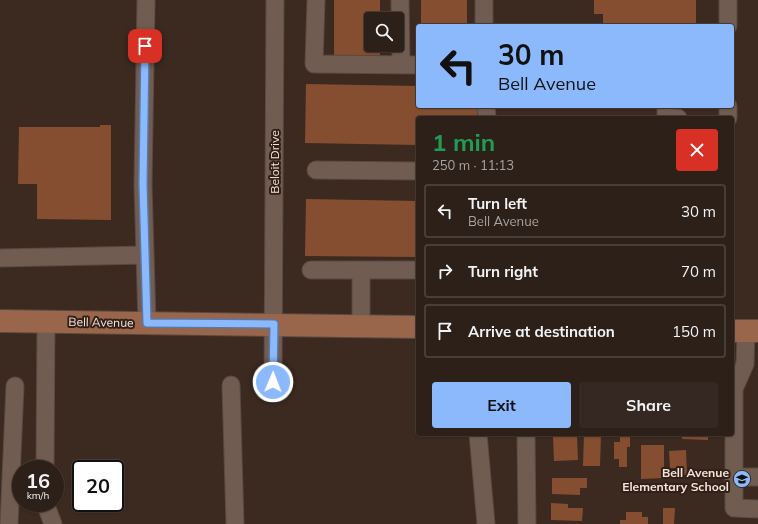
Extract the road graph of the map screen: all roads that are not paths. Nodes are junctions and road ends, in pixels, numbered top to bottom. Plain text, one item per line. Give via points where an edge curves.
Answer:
1 (146, 0) edge
2 (275, 0) edge
3 (316, 0) edge
4 (400, 0) edge
5 (484, 0) edge
6 (728, 0) edge
7 (484, 24) edge
8 (728, 24) edge
9 (401, 65) junction
10 (416, 65) edge
11 (316, 170) dead end
12 (416, 171) edge
13 (145, 255) junction
14 (0, 258) edge
15 (311, 270) dead end
16 (361, 270) junction
17 (416, 270) edge
18 (0, 321) edge
19 (46, 321) junction
20 (147, 323) junction
21 (274, 324) junction
22 (361, 326) junction
23 (416, 326) edge
24 (745, 331) edge
25 (273, 382) dead end
26 (231, 385) dead end
27 (15, 386) dead end
28 (478, 436) edge
29 (526, 436) edge
30 (45, 460) edge
31 (734, 477) junction
32 (758, 477) edge
33 (758, 509) edge
34 (48, 512) edge
35 (9, 524) edge
36 (53, 524) edge
37 (235, 524) edge
38 (486, 524) edge
39 (527, 524) edge

1 - 13 street via 143,184
2 - 21 street, Beloit Drive
3 - 9 street via 314,64
4 - 9 street
5 - 7 street
6 - 8 street
9 - 10 street
11 - 12 street
13 - 14 street
13 - 20 street
15 - 16 street
16 - 17 street
16 - 22 street
18 - 19 main road, Bell Avenue
19 - 20 main road, Bell Avenue
19 - 30 street
20 - 21 main road, Bell Avenue
21 - 22 main road, Bell Avenue
21 - 25 street, Beloit Drive
22 - 23 main road, Bell Avenue
24 - 31 street via 745,364 734,389
26 - 37 street
27 - 35 street
28 - 38 street
29 - 39 street
31 - 32 street
31 - 33 street via 734,508
34 - 36 street

